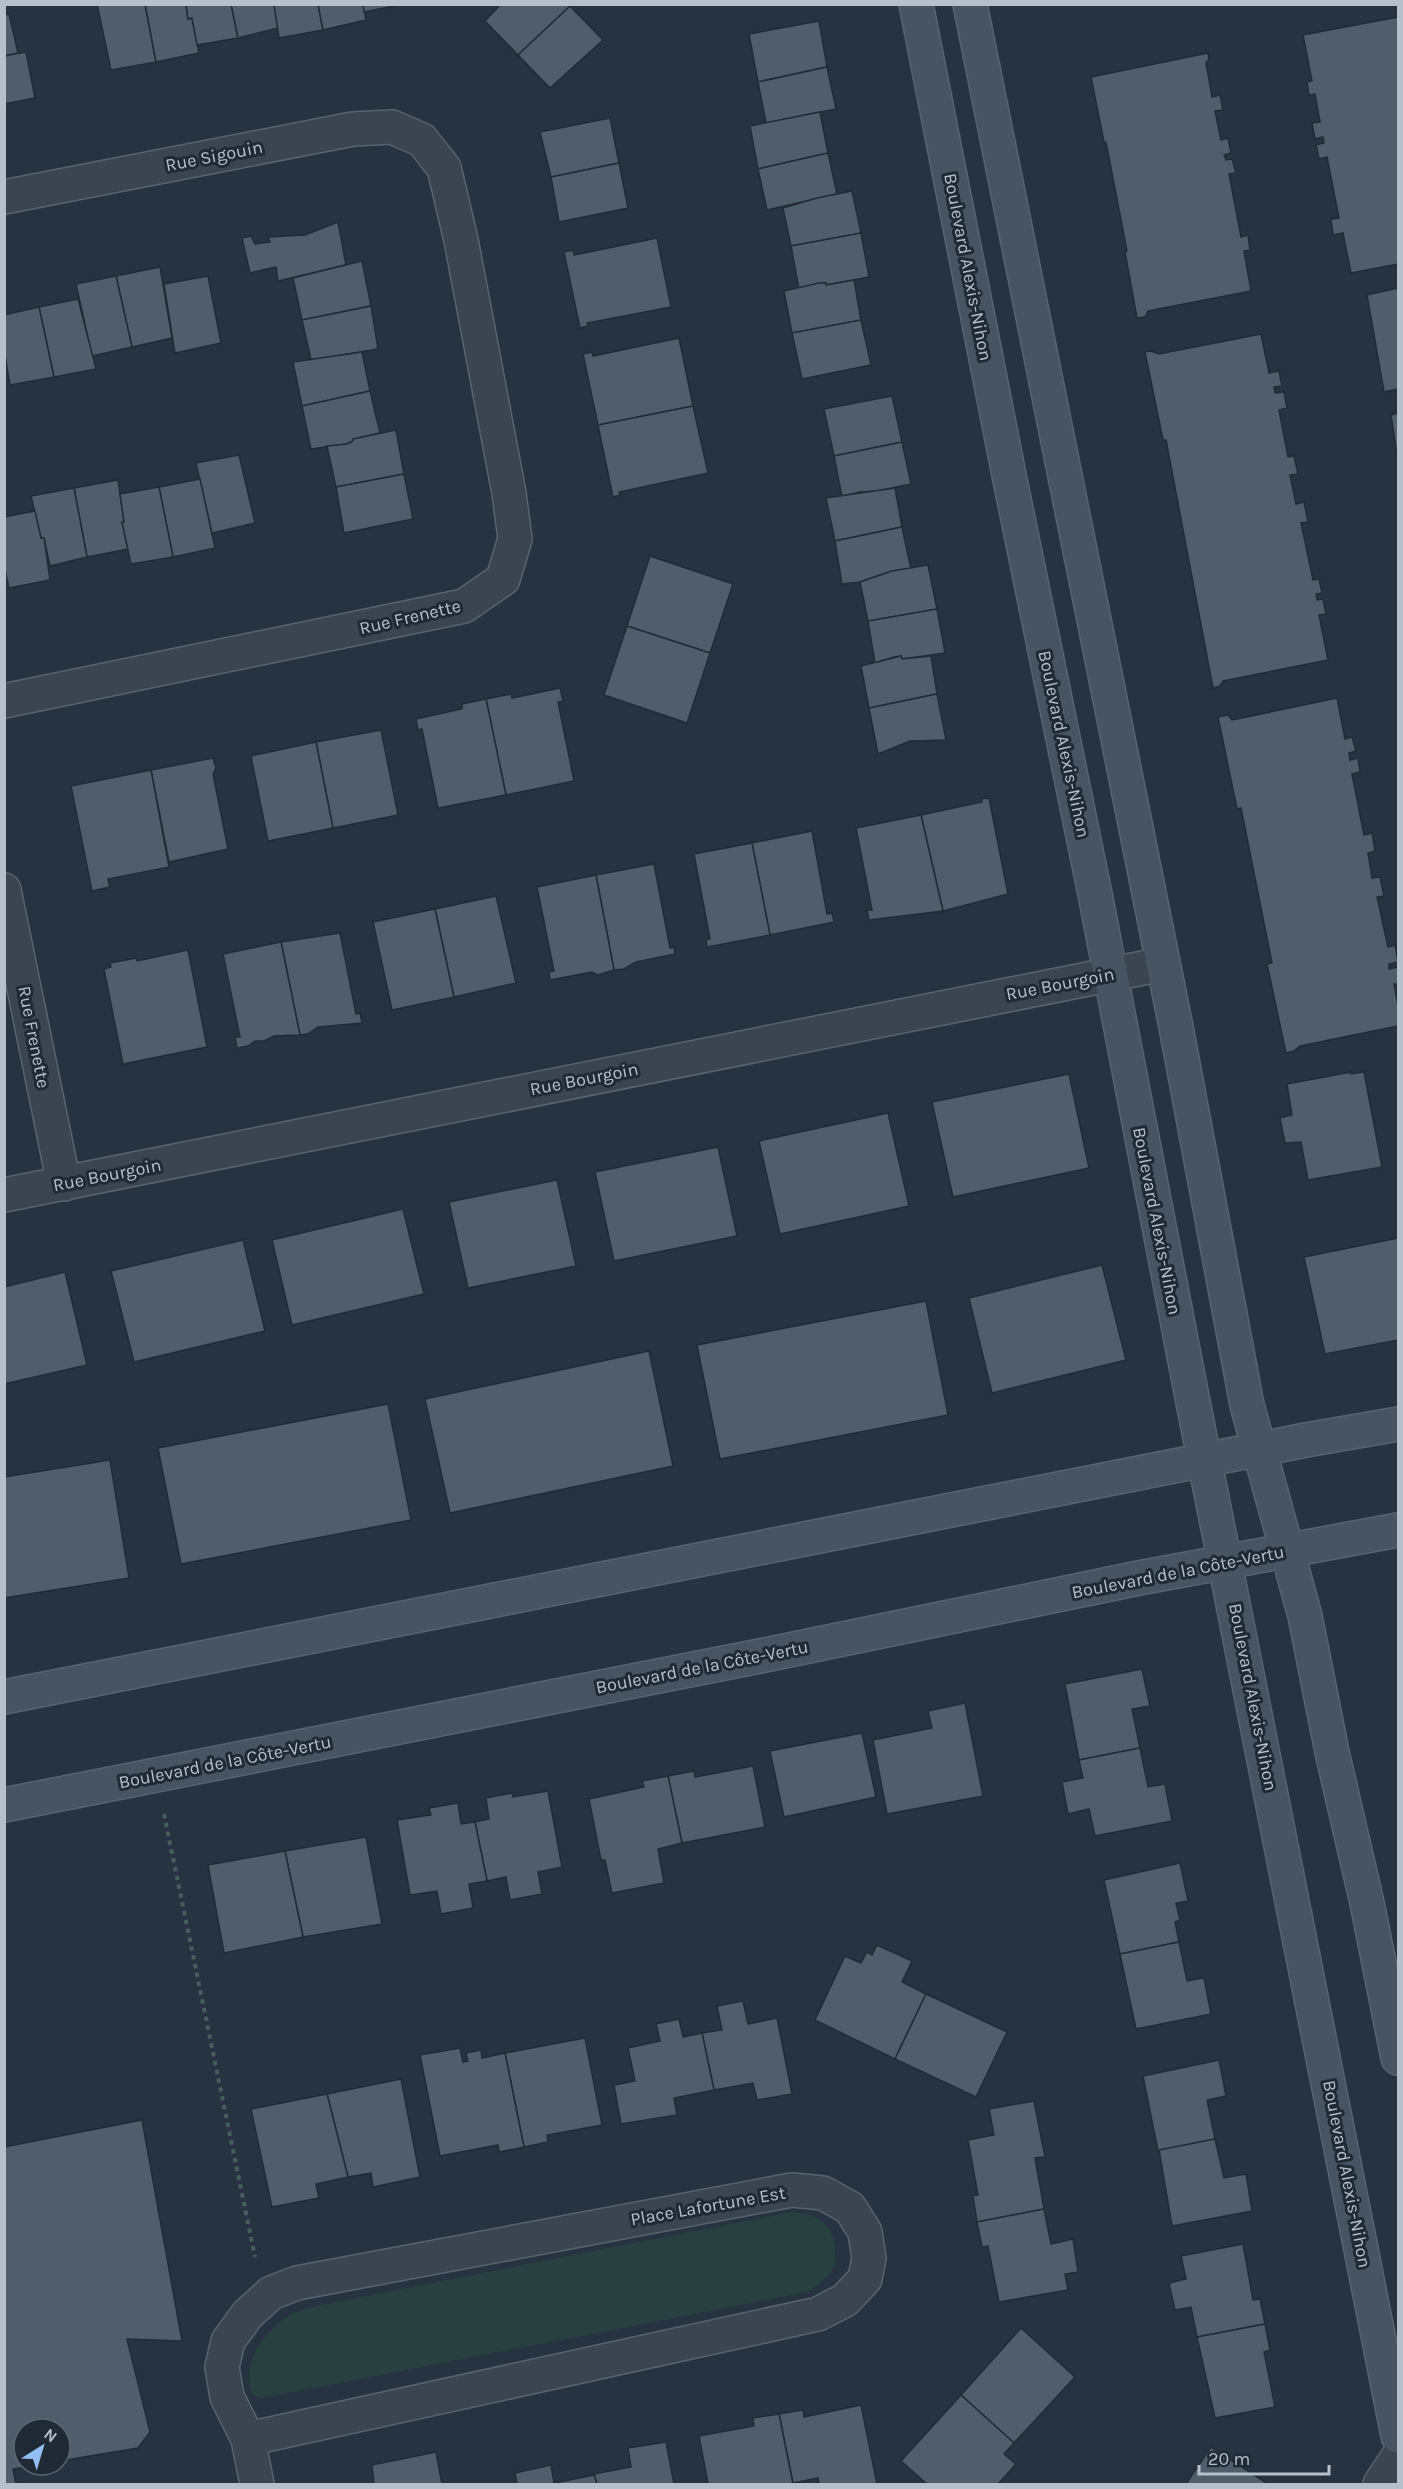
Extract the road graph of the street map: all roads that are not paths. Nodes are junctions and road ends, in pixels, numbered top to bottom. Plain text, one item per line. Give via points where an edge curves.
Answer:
1 (916, 4) edge
2 (970, 4) edge
3 (422, 140) joint
4 (4, 197) edge
5 (4, 701) edge
6 (4, 890) edge
7 (1163, 964) junction
8 (1110, 975) junction
9 (64, 1184) junction
10 (4, 1195) edge
11 (1398, 1424) edge
12 (1259, 1450) junction
13 (1206, 1460) junction
14 (1398, 1530) edge
15 (1288, 1551) junction
16 (1226, 1560) junction
17 (4, 1697) edge
18 (4, 1805) edge
19 (1398, 2058) edge
20 (1398, 2436) edge
21 (248, 2439) junction
22 (1398, 2457) edge
23 (257, 2484) edge
24 (1380, 2484) edge

1 - 8 street, Boulevard Alexis-Nihon
2 - 7 street
3 - 4 street, Rue Sigouin via 392,127 352,129
3 - 5 street, Rue Frenette via 444,168 509,493 515,539 503,579 464,606
6 - 9 street, Rue Frenette
7 - 8 street, Rue Bourgoin
7 - 12 street via 1247,1406
8 - 9 street, Rue Bourgoin
8 - 13 street, Boulevard Alexis-Nihon
9 - 10 street, Rue Bourgoin
11 - 12 street
12 - 13 street
12 - 15 street
13 - 16 street, Boulevard Alexis-Nihon
13 - 17 street
14 - 15 street, Boulevard de la Côte-Vertu
15 - 16 street, Boulevard de la Côte-Vertu
15 - 19 street
16 - 18 street, Boulevard de la Côte-Vertu
16 - 20 street, Boulevard Alexis-Nihon
21 - 21 street, Place Lafortune Est via 818,2314 845,2300 865,2279 869,2258 865,2232 850,2208 823,2193 792,2190 297,2283 271,2293 228,2341 222,2367 226,2397
21 - 23 street
22 - 24 street

